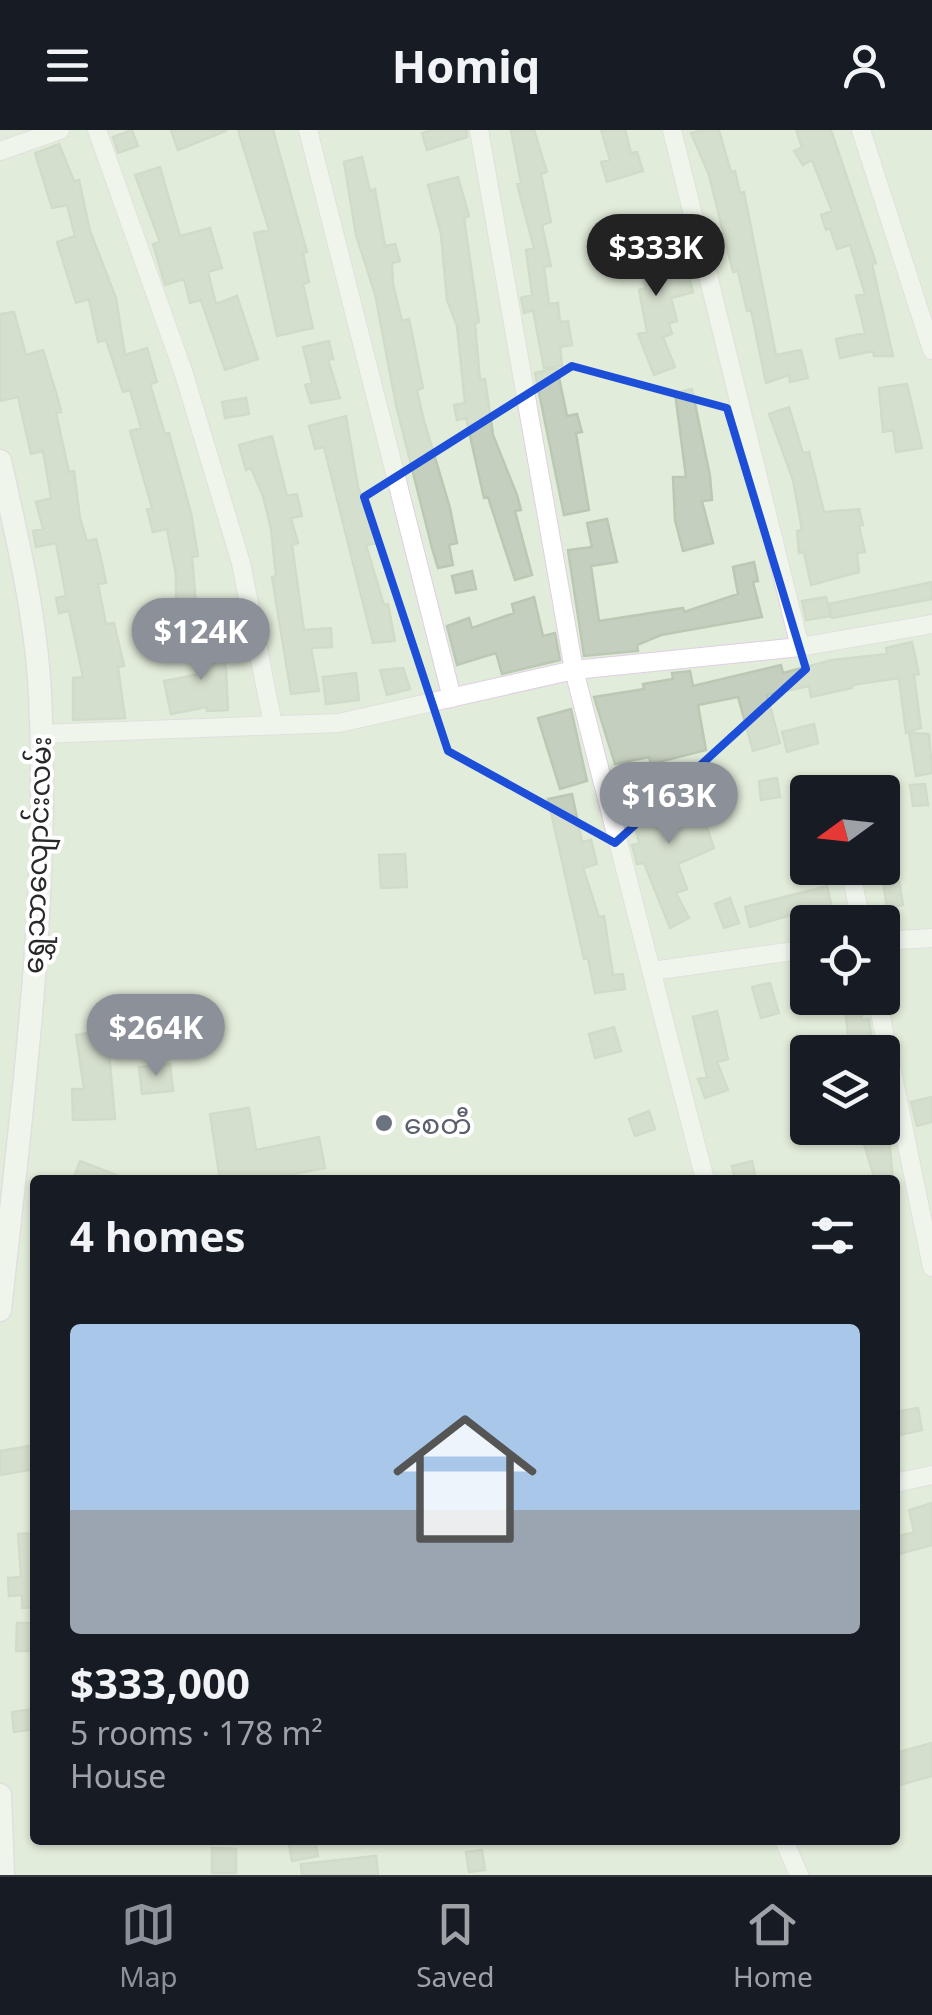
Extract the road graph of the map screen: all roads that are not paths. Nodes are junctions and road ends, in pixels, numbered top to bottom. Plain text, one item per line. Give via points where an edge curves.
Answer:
1 (60, 130) edge
2 (97, 130) edge
3 (308, 130) edge
4 (479, 130) edge
5 (672, 130) edge
6 (860, 130) edge
7 (0, 151) edge
8 (932, 350) edge
9 (0, 461) edge
10 (932, 624) edge
11 (800, 647) junction
12 (574, 670) junction
13 (452, 698) junction
14 (273, 726) junction
15 (40, 734) junction
16 (932, 938) edge
17 (900, 939) edge
18 (790, 953) edge
19 (652, 972) junction
20 (880, 1015) edge
21 (705, 1175) edge
22 (932, 1267) edge
23 (0, 1310) edge
24 (932, 1476) edge
25 (900, 1482) edge
26 (0, 1795) edge
27 (786, 1845) edge
28 (2, 1875) edge
29 (799, 1875) edge

1 - 7 street
2 - 14 street via 183,370 241,563
3 - 13 street
4 - 12 street
5 - 11 street
6 - 8 street
9 - 15 street, ရွှေသာလျောင်းလမ်း via 24,570
10 - 11 street
11 - 12 street
12 - 13 street
12 - 19 street
13 - 14 street via 340,722
14 - 15 street
15 - 23 street, ရွှေသာလျောင်းလမ်း via 40,900
16 - 17 street
18 - 19 street
19 - 21 street
20 - 22 street
24 - 25 street
26 - 28 street
27 - 29 street

